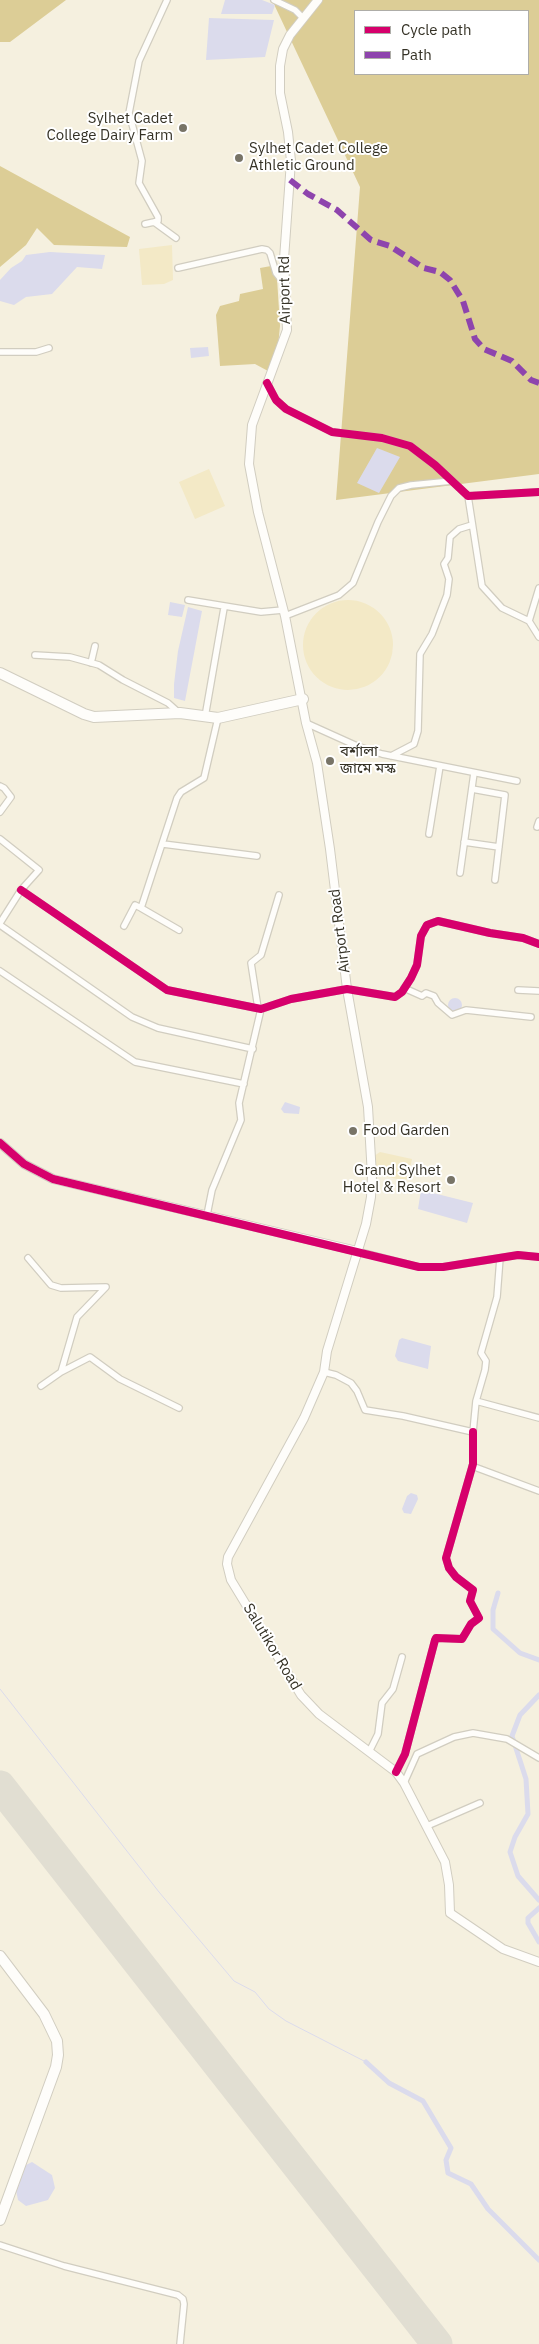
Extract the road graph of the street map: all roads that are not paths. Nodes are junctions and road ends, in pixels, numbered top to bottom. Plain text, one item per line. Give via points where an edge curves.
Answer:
1 (167, 0) edge
2 (274, 0) edge
3 (318, 0) edge
4 (303, 18) junction
5 (154, 222) junction
6 (145, 224) dead end
7 (176, 238) dead end
8 (178, 268) dead end
9 (285, 280) junction
10 (49, 348) dead end
11 (0, 352) edge
12 (266, 383) junction
13 (452, 481) junction
14 (539, 492) edge
15 (468, 496) junction
16 (472, 525) junction
17 (539, 588) edge
18 (188, 600) dead end
19 (224, 608) junction
20 (284, 613) junction
21 (528, 621) junction
22 (539, 637) edge
23 (95, 646) dead end
24 (35, 655) dead end
25 (90, 663) junction
26 (0, 673) edge
27 (303, 699) junction
28 (180, 713) junction
29 (205, 717) junction
30 (218, 718) junction
31 (306, 723) junction
32 (391, 756) junction
33 (440, 766) junction
34 (474, 773) junction
35 (517, 782) dead end
36 (0, 786) edge
37 (472, 790) junction
38 (0, 812) edge
39 (428, 834) dead end
40 (0, 839) edge
41 (464, 842) junction
42 (163, 844) junction
43 (499, 847) junction
44 (257, 856) dead end
45 (460, 873) dead end
46 (495, 880) dead end
47 (21, 890) junction
48 (279, 895) dead end
49 (141, 908) junction
50 (0, 924) edge
51 (124, 926) dead end
52 (179, 930) dead end
53 (539, 944) edge
54 (0, 971) edge
55 (404, 988) junction
56 (347, 989) junction
57 (518, 990) dead end
58 (539, 991) edge
59 (259, 1008) junction
60 (531, 1018) dead end
61 (253, 1049) junction
62 (244, 1084) junction
63 (0, 1143) edge
64 (207, 1215) junction
65 (357, 1251) junction
66 (539, 1257) edge
67 (28, 1258) dead end
68 (500, 1258) junction
69 (61, 1372) junction
70 (324, 1372) junction
71 (41, 1386) dead end
72 (476, 1401) junction
73 (179, 1408) dead end
74 (539, 1418) edge
75 (473, 1432) junction
76 (472, 1466) junction
77 (539, 1491) edge
78 (402, 1657) dead end
79 (369, 1752) junction
80 (539, 1758) edge
81 (396, 1772) junction
82 (404, 1783) junction
83 (480, 1803) dead end
84 (427, 1826) junction
85 (0, 1956) edge
86 (539, 1962) edge
87 (0, 2220) edge
88 (0, 2245) edge
89 (180, 2344) edge

1 - 5 street via 139,61 129,113 142,161 139,183 158,218
2 - 4 street via 295,10
3 - 4 main road, Airport Rd
4 - 9 main road, Airport Rd via 283,49 280,66 280,93 291,161
5 - 6 street
5 - 7 street
8 - 9 street via 262,249 270,253 276,273
9 - 12 main road, Airport Rd via 286,330
10 - 11 street via 36,352
12 - 13 street via 276,400 304,419 332,432 382,438 410,446
12 - 20 main road, Airport Rd via 252,425 249,464
13 - 15 street
13 - 20 street via 399,488 391,496 378,522 353,583 339,595
14 - 15 street
15 - 16 street
16 - 21 street via 482,586 502,608
16 - 32 street via 450,537 448,558 444,564 449,579 447,596 420,654 418,731 414,744
17 - 21 street
18 - 19 street
19 - 20 street
19 - 29 street
20 - 27 main road, Airport Rd
21 - 22 street
23 - 25 street
24 - 25 street via 70,657
25 - 28 street via 168,703
26 - 28 highway via 94,717
27 - 30 highway
27 - 31 main road, Airport Road
28 - 29 highway
29 - 30 highway
30 - 42 street via 204,778 176,798
31 - 32 street via 356,746
31 - 56 main road, Airport Road via 321,788
32 - 33 street
33 - 34 street
33 - 39 street
34 - 35 street
34 - 37 street
36 - 38 street via 11,797
37 - 41 street
37 - 43 street via 506,795
40 - 47 street via 39,870
41 - 43 street
41 - 45 street
42 - 44 street
42 - 49 street
43 - 46 street
47 - 50 street
47 - 59 street via 167,990
48 - 59 street via 261,955 251,964
49 - 51 street via 135,905
49 - 52 street
50 - 61 street via 132,1017 158,1028
53 - 55 street via 438,920 427,925 421,936 417,965
54 - 62 street via 134,1062
55 - 56 street via 395,997
55 - 60 street via 422,996 426,993 434,996 452,1015 466,1010
56 - 59 street
56 - 65 main road, Airport Road via 368,1107 372,1176 371,1197
57 - 58 street
59 - 61 street
61 - 62 street
62 - 64 street via 239,1103 241,1120 212,1190
63 - 64 main road via 24,1164 53,1178
64 - 65 main road
65 - 68 street via 419,1267 442,1267
65 - 70 main road, Salutikor Road
66 - 68 street via 518,1255
67 - 69 street via 51,1285 61,1288 106,1287 77,1317
68 - 72 street via 497,1297 481,1353 486,1361 486,1370
69 - 71 street
69 - 73 street via 90,1357 120,1379
70 - 75 street via 351,1383 364,1410
70 - 79 main road, Salutikor Road via 304,1418 228,1556 227,1564 231,1580 301,1695 319,1714
72 - 74 street
72 - 75 street
75 - 76 street
76 - 77 street
76 - 81 street via 446,1558 456,1577 473,1590 470,1601 479,1618 462,1639 436,1638 405,1754
78 - 79 street via 393,1689 382,1703 378,1734
79 - 81 main road, Salutikor Road
80 - 82 street via 507,1739 473,1733 454,1737 418,1754
81 - 82 main road, Salutikor Road
82 - 84 main road, Salutikor Road
83 - 84 street
84 - 86 main road, Salutikor Road via 445,1862 450,1913 503,1949
85 - 87 highway via 44,2014 57,2041 56,2067
88 - 89 street via 64,2266 178,2295 184,2304

